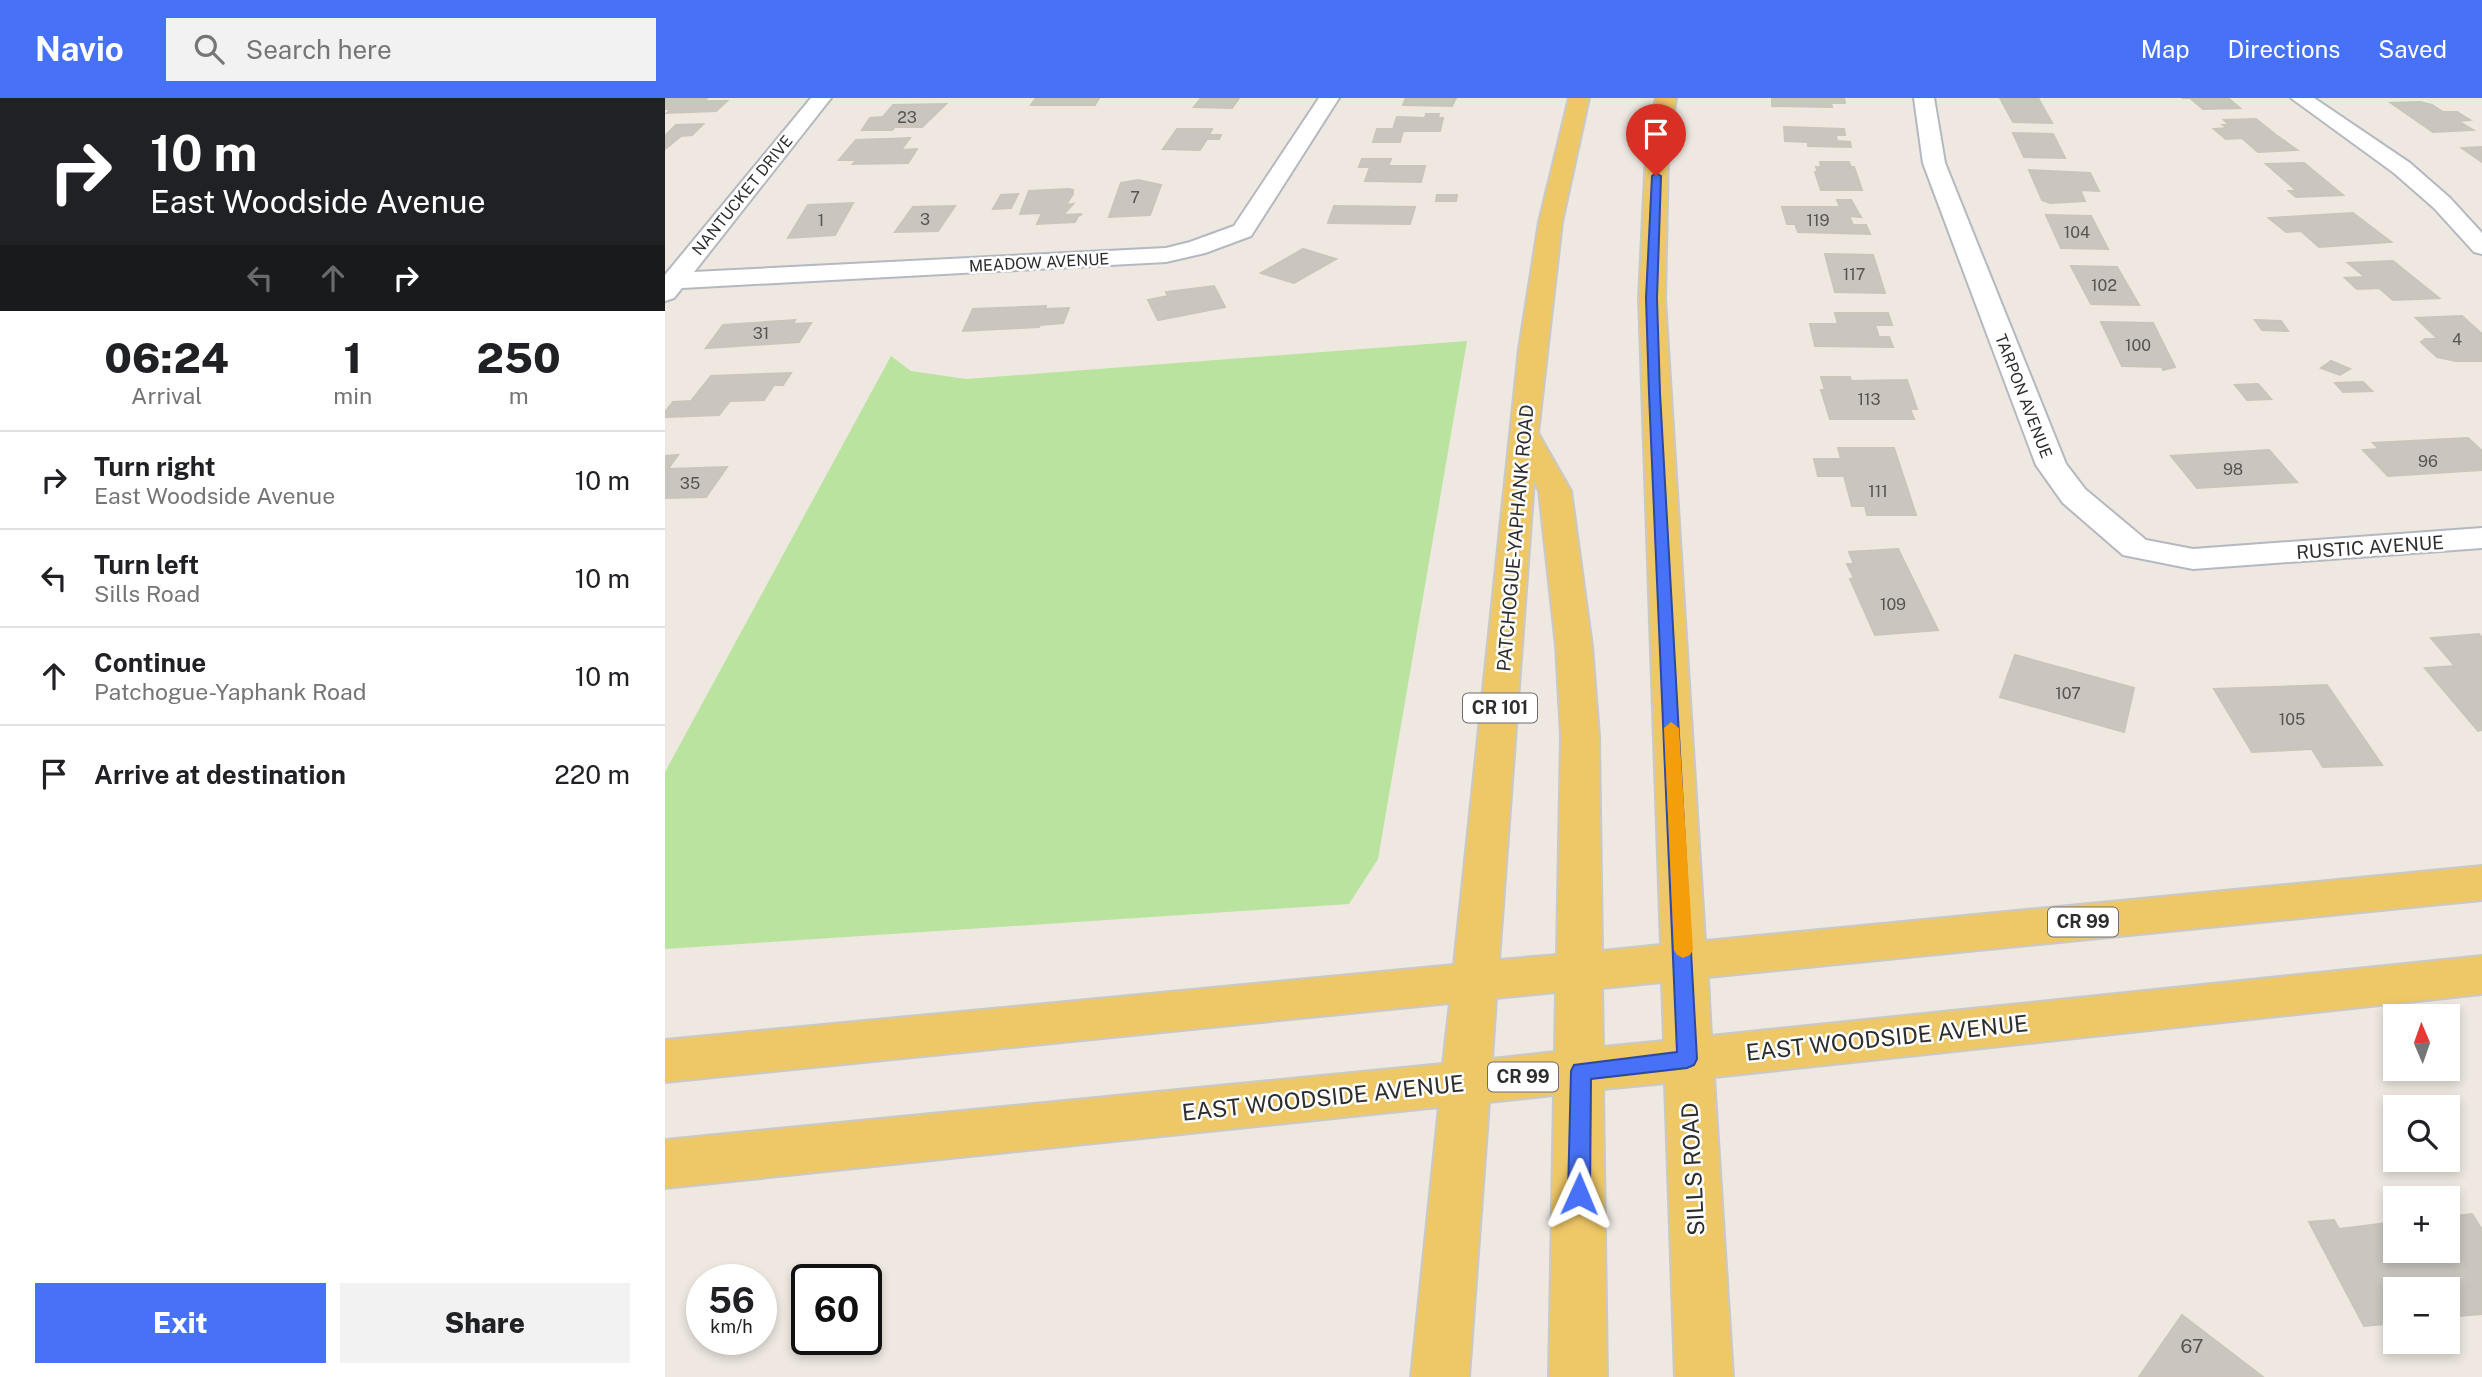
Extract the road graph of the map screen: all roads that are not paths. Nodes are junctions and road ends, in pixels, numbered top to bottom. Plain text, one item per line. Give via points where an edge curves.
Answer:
1 (821, 98) edge
2 (1329, 98) edge
3 (1579, 98) edge
4 (1666, 98) edge
5 (1924, 98) edge
6 (2301, 98) edge
7 (2482, 247) edge
8 (669, 287) edge
9 (1523, 433) junction
10 (2482, 538) edge
11 (2257, 555) joint
12 (2482, 883) edge
13 (1684, 961) junction
14 (1580, 971) junction
15 (2482, 975) edge
16 (1474, 982) junction
17 (1687, 1059) junction
18 (665, 1061) edge
19 (1581, 1071) junction
20 (1465, 1083) junction
21 (665, 1164) edge
22 (1440, 1377) edge
23 (1578, 1377) edge
24 (1704, 1377) edge

1 - 8 street, NANTUCKET DRIVE
2 - 8 street, MEADOW AVENUE via 1243,231 1197,248 1166,255
3 - 9 main road, PATCHOGUE-YAPHANK ROAD / CR 101 via 1558,181
4 - 13 main road via 1657,154 1652,298
5 - 11 street, TARPON AVENUE via 1934,163 2051,465 2074,496 2135,548 2193,559
6 - 7 street via 2402,168
9 - 14 main road via 1555,491 1574,646 1580,736
9 - 16 main road, PATCHOGUE-YAPHANK ROAD / CR 101
10 - 11 street, RUSTIC AVENUE
12 - 13 main road, CR 99
13 - 14 main road, CR 99
13 - 17 main road, SILLS ROAD
14 - 16 main road, CR 99
14 - 19 main road
15 - 17 main road, EAST WOODSIDE AVENUE / CR 99
16 - 18 main road, CR 99
16 - 20 main road, CR 101
17 - 19 main road, EAST WOODSIDE AVENUE / CR 99
17 - 24 main road, SILLS ROAD
19 - 20 main road, EAST WOODSIDE AVENUE / CR 99
19 - 23 main road
20 - 21 main road, EAST WOODSIDE AVENUE / CR 99
20 - 22 main road, CR 101

